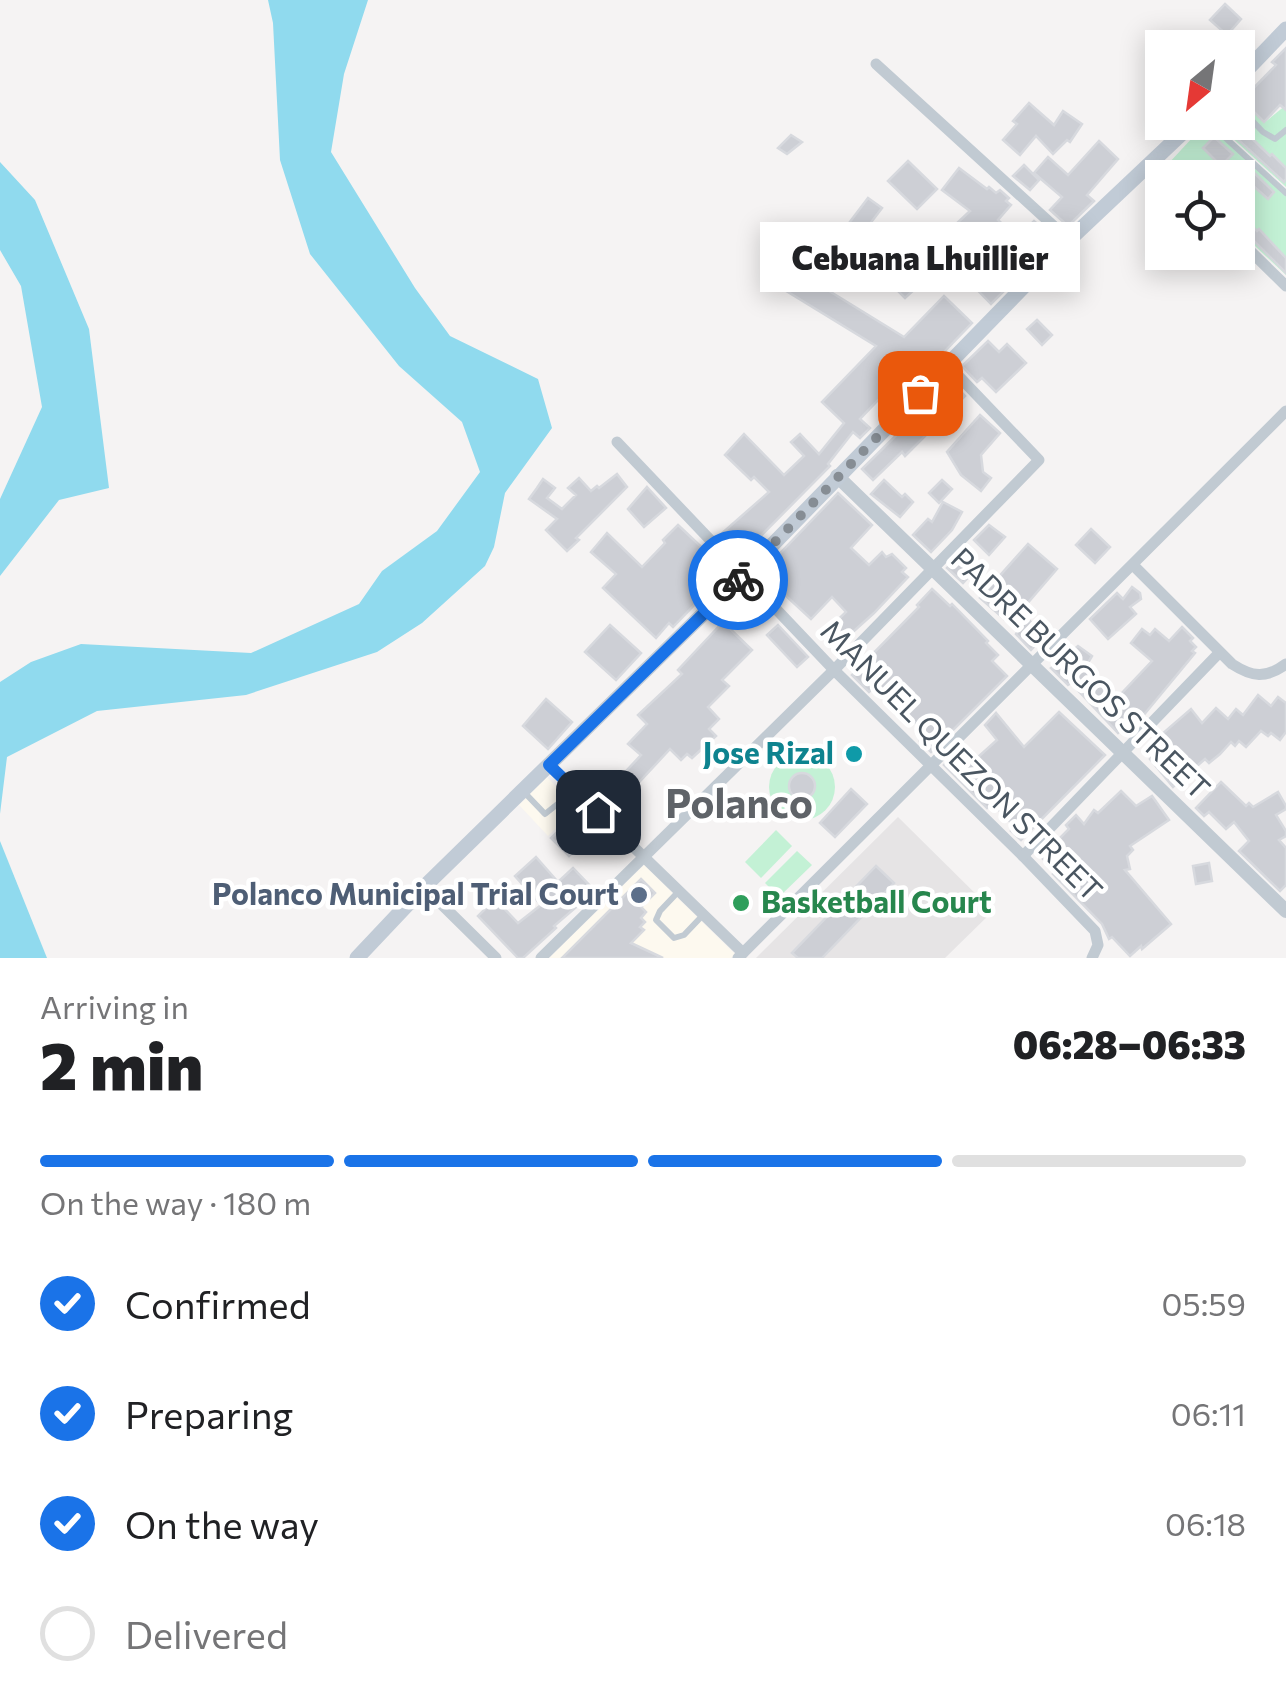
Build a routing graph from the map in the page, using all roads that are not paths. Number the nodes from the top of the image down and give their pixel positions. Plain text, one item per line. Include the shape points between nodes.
1 (1286, 30) edge
2 (1255, 61) edge
3 (876, 64) dead end
4 (1255, 122) edge
5 (1286, 130) edge
6 (1176, 140) edge
7 (1228, 140) edge
8 (1155, 160) edge
9 (1145, 169) edge
10 (1286, 193) edge
11 (1069, 240) junction
12 (1255, 256) edge
13 (1286, 286) edge
14 (948, 365) junction
15 (1286, 411) edge
16 (617, 442) dead end
17 (837, 476) junction
18 (1133, 565) junction
19 (932, 568) junction
20 (743, 575) junction
21 (1219, 653) junction
22 (1286, 664) edge
23 (1032, 666) junction
24 (834, 670) junction
25 (1122, 753) junction
26 (931, 764) junction
27 (549, 765) junction
28 (575, 790) junction
29 (523, 791) junction
30 (1023, 856) junction
31 (644, 857) junction
32 (424, 887) junction
33 (679, 891) junction
34 (1286, 910) edge
35 (703, 914) junction
36 (1096, 952) edge
37 (741, 956) edge
38 (357, 958) edge
39 (496, 958) edge
40 (541, 958) edge

1 - 2 main road
3 - 11 street
4 - 5 lane via 1275,139
6 - 8 main road
7 - 10 lane
9 - 11 main road
11 - 14 main road
12 - 13 street
14 - 17 main road
14 - 19 street via 1039,460
15 - 18 street
16 - 20 street, MANUEL QUEZON STREET
17 - 19 street, PADRE BURGOS STREET
17 - 20 main road
18 - 21 street
18 - 23 street
19 - 23 street, PADRE BURGOS STREET
19 - 24 street
20 - 24 street, MANUEL QUEZON STREET
20 - 27 main road
21 - 22 street via 1258,676
21 - 25 street
23 - 25 street, PADRE BURGOS STREET
23 - 26 street
24 - 26 street, MANUEL QUEZON STREET
24 - 31 street
25 - 30 street
25 - 34 street, PADRE BURGOS STREET
26 - 30 street, MANUEL QUEZON STREET
26 - 37 street
27 - 28 street
27 - 29 main road
28 - 29 lane via 546,814
28 - 31 street
29 - 32 main road
30 - 36 street, MANUEL QUEZON STREET via 1095,931
31 - 33 street
31 - 40 street
32 - 38 main road
32 - 39 street
33 - 35 street
33 - 35 lane via 656,920 674,938
35 - 37 street

